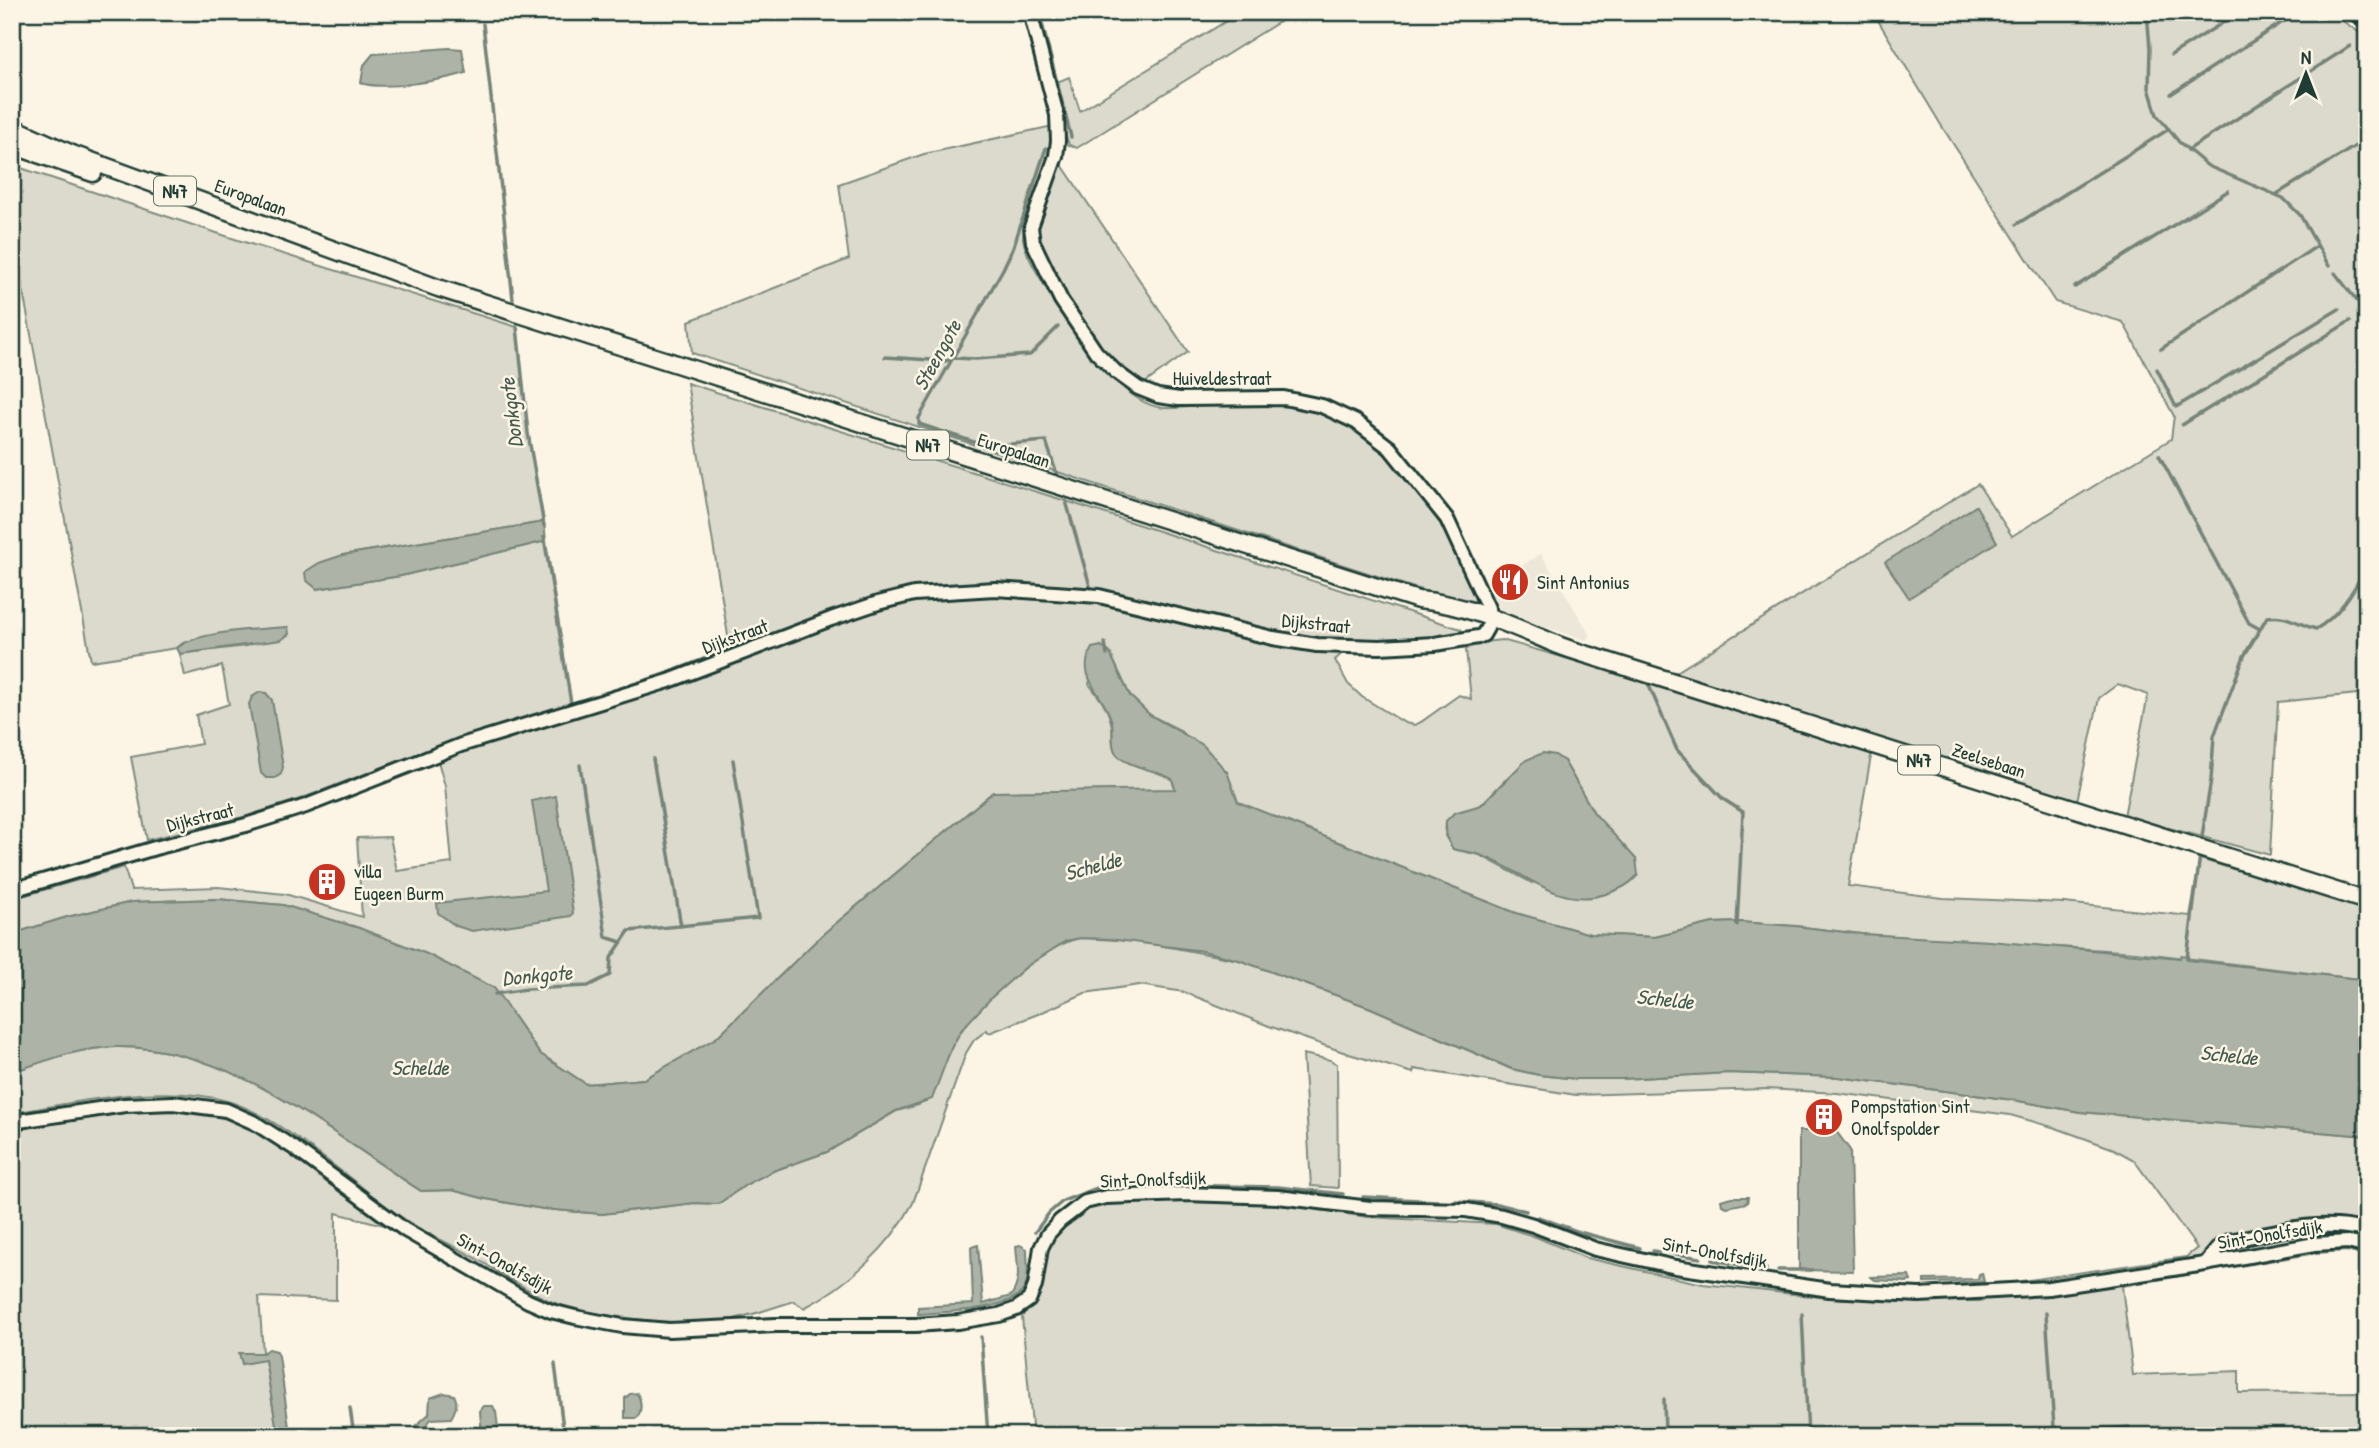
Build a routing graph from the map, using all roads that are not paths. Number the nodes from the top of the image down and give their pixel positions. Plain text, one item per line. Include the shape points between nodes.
1 (1030, 12) edge
2 (12, 127) edge
3 (12, 145) edge
4 (438, 288) junction
5 (1418, 600) joint
6 (1488, 623) junction
7 (12, 890) edge
8 (2367, 901) edge
9 (12, 1122) edge
10 (2367, 1231) edge
11 (2367, 1247) edge
12 (2205, 1264) junction

1 - 6 street, Huiveldestraat via 1052,89 1058,141 1031,227 1033,242 1061,300 1096,352 1138,388 1158,396 1284,398 1322,406 1356,422 1390,448 1447,519 1488,608
2 - 4 main road, Europalaan / N47 via 72,154
3 - 4 main road, Europalaan / N47 via 412,283
4 - 5 main road, Europalaan / N47
5 - 6 main road, Zeelsebaan / N47 via 1430,608
6 - 7 street, Dijkstraat via 1478,637 1435,644 1317,645 1098,596 995,589 914,594 843,615 668,681 461,745 306,806
6 - 8 main road, Zeelsebaan / N47 via 1523,640 1559,646
9 - 12 street, Sint-Onolfsdijk via 125,1105 173,1103 226,1110 293,1148 405,1230 528,1301 575,1317 669,1330 916,1325 999,1315 1029,1300 1041,1248 1060,1221 1085,1202 1121,1197 1278,1197 1370,1208 1466,1210 1533,1225 1595,1250 1676,1267 1864,1292 2049,1288
10 - 12 street via 2327,1226 2241,1238 2220,1246
11 - 12 street, Sint-Onolfsdijk via 2347,1242 2315,1244

